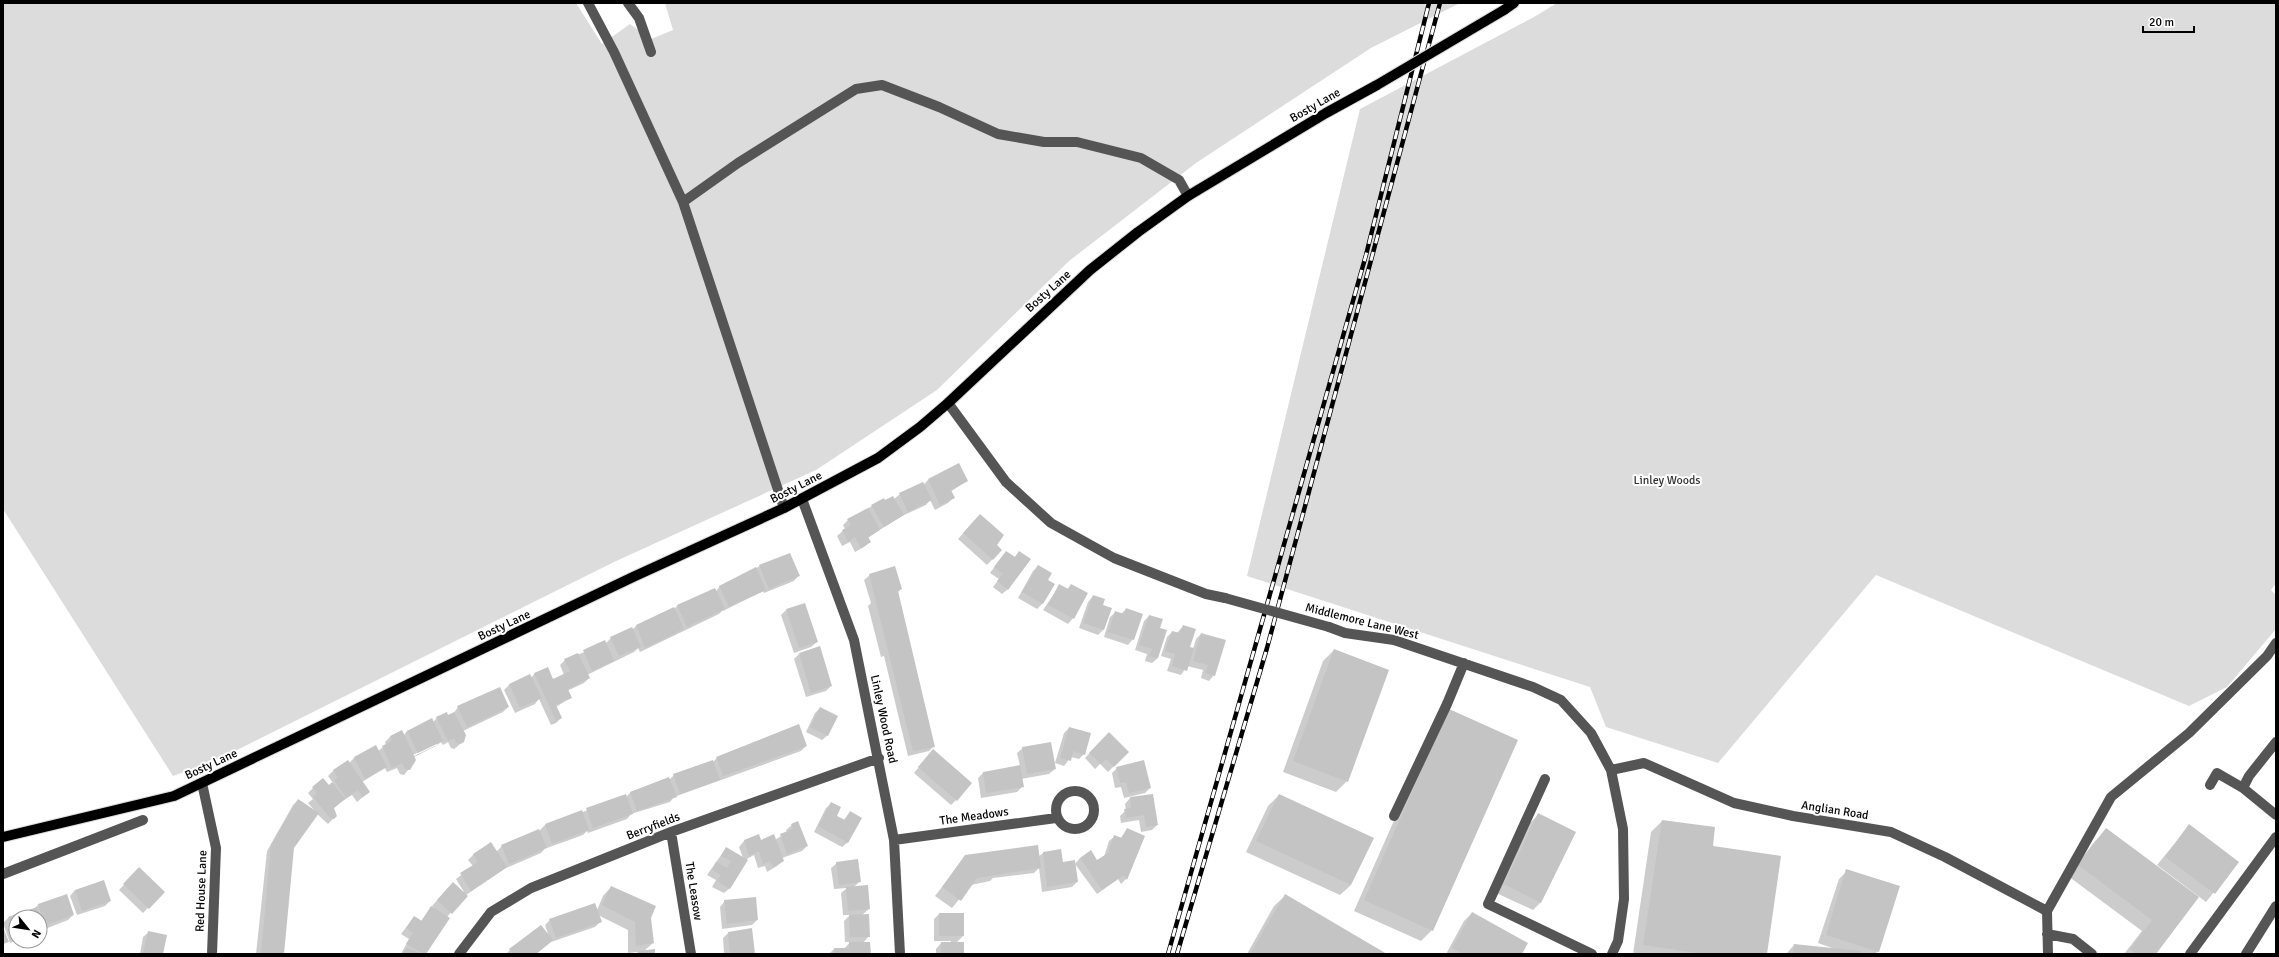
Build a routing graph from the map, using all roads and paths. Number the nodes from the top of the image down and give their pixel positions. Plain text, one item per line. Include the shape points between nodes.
1 (588, 3) edge
2 (628, 3) edge
3 (1514, 3) edge
4 (651, 52) dead end
5 (1188, 196) junction
6 (683, 202) junction
7 (948, 403) junction
8 (802, 499) junction
9 (784, 508) junction
10 (2276, 643) edge
11 (1464, 664) junction
12 (2276, 742) edge
13 (879, 758) junction
14 (1611, 770) junction
15 (1545, 779) dead end
16 (202, 783) junction
17 (2210, 785) dead end
18 (2243, 788) junction
19 (2276, 815) edge
20 (1394, 816) dead end
21 (1056, 818) dead end
22 (143, 820) dead end
23 (671, 832) junction
24 (2276, 836) edge
25 (3, 837) edge
26 (894, 840) junction
27 (3, 874) edge
28 (2276, 906) edge
29 (2047, 911) junction
30 (2272, 922) edge
31 (2047, 934) junction
32 (212, 954) edge
33 (459, 954) edge
34 (691, 954) edge
35 (900, 954) edge
36 (1592, 954) edge
37 (1612, 954) edge
38 (2048, 954) edge
39 (2092, 954) edge
40 (2190, 954) edge
41 (2246, 954) edge

1 - 6 street via 614,52
2 - 4 street via 639,18
3 - 5 main road, Bosty Lane, bridge
5 - 6 street via 1179,180 1142,158 1077,142 1044,142 998,134 882,85 856,89 738,163
5 - 7 main road, Bosty Lane via 1090,270
6 - 9 street
7 - 8 main road, Bosty Lane via 878,458
7 - 11 street, Middlemore Lane West, bridge via 1006,482 1051,523 1114,558 1206,594 1346,633 1394,640
8 - 9 main road, Bosty Lane
8 - 13 street, Linley Wood Road via 854,640
9 - 16 main road, Bosty Lane
10 - 29 street via 2267,656 2189,733 2112,797
11 - 14 street, Middlemore Lane West via 1533,687 1561,700 1590,733
11 - 20 street
12 - 18 street via 2249,776
13 - 23 street, Berryfields
13 - 26 street, Linley Wood Road
14 - 29 street, Anglian Road via 1644,763 1734,803 1793,816 1891,832 1945,857
14 - 37 street, Middlemore Lane West via 1623,829 1624,891 1618,941
15 - 36 street via 1488,904
16 - 25 main road, Bosty Lane via 174,796
16 - 32 street, Red House Lane via 216,848
17 - 18 street via 2217,773
18 - 19 street
21 - 26 street, The Meadows
22 - 27 street
23 - 33 street, Berryfields via 531,888 491,912
23 - 34 street, The Leasow
24 - 40 street
26 - 35 street, Linley Wood Road
28 - 30 street
29 - 31 street
30 - 41 street
31 - 38 street
31 - 39 street via 2073,939

